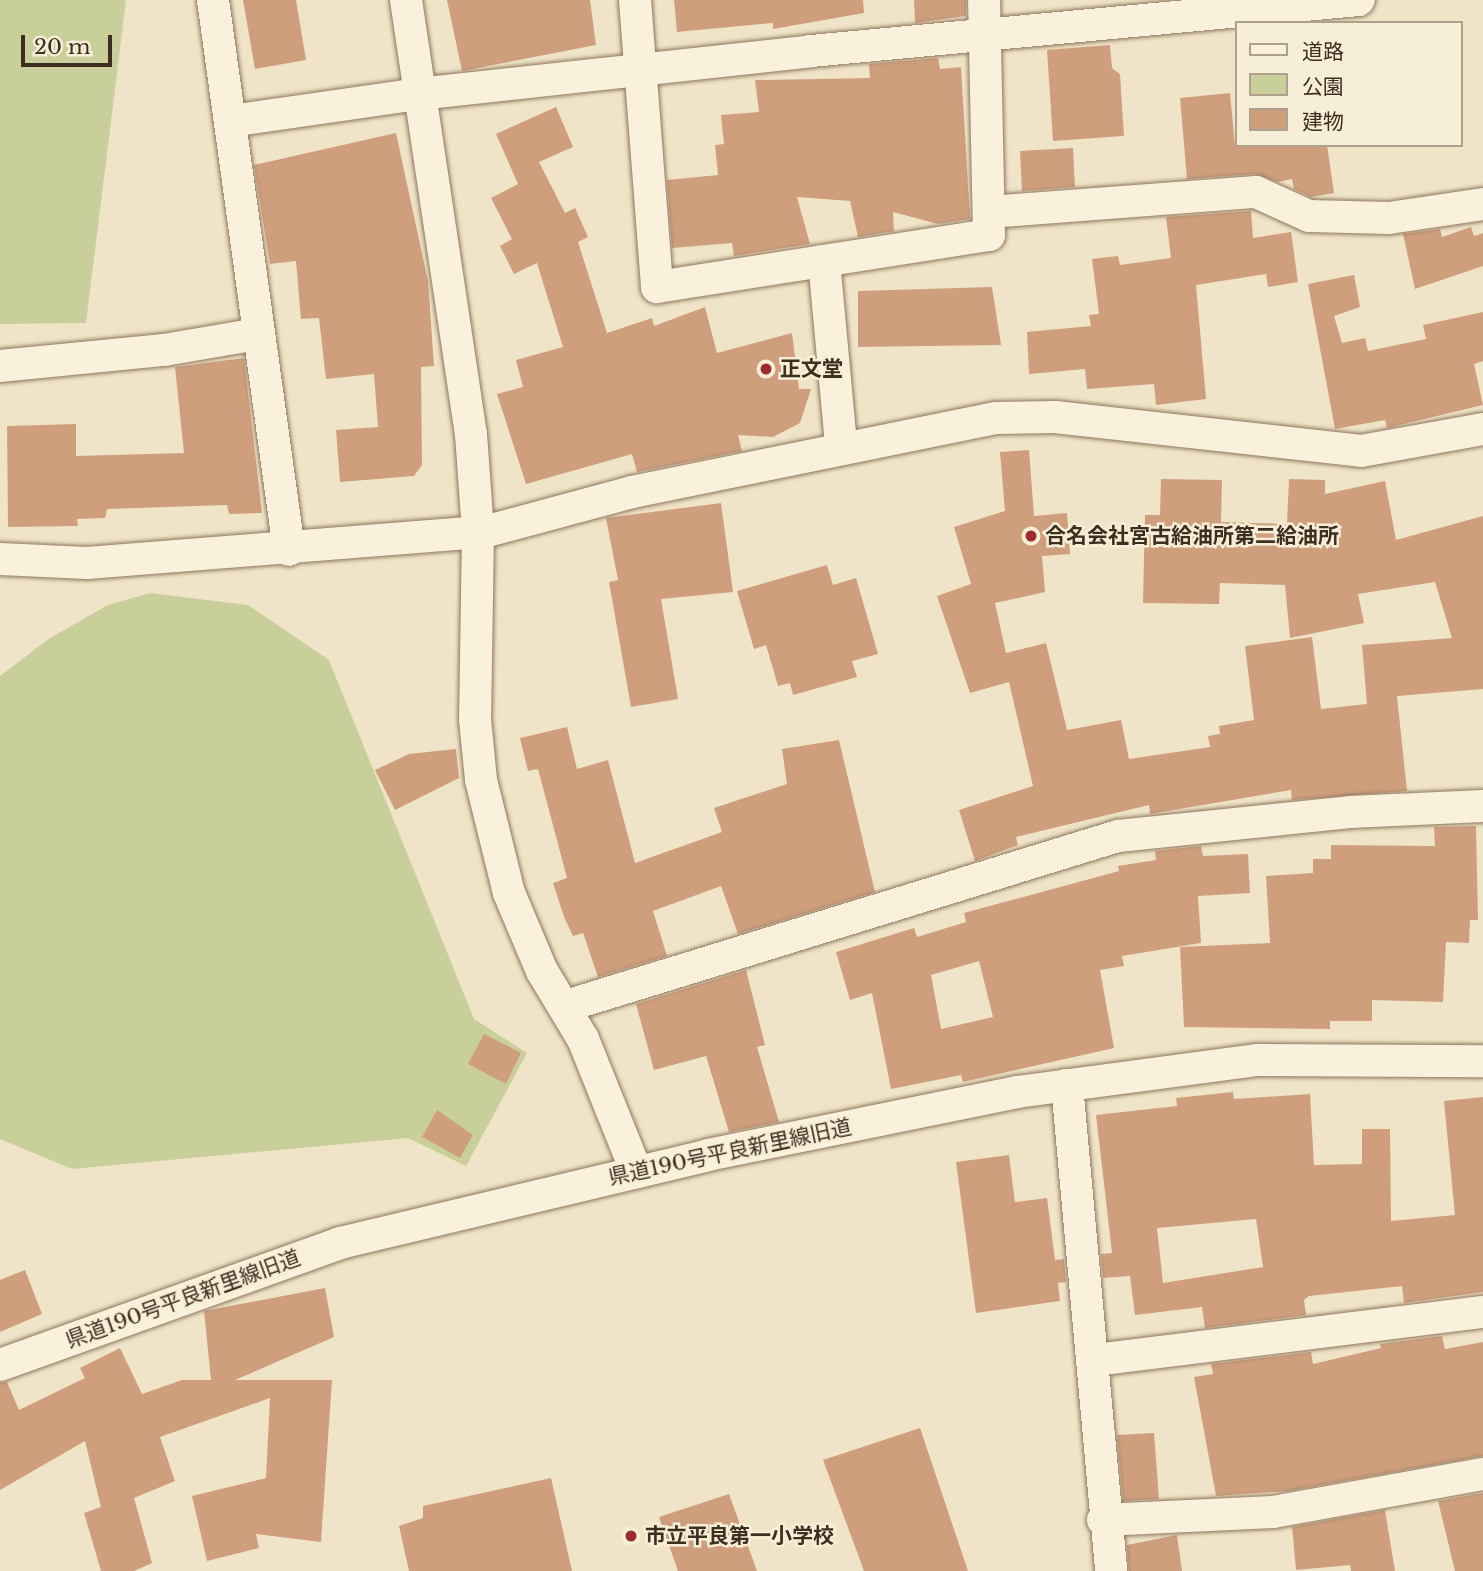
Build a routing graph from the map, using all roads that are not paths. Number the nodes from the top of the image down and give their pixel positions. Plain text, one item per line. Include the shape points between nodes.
1 (214, 0) edge
2 (406, 0) edge
3 (635, 0) edge
4 (984, 0) edge
5 (1359, 0) edge
6 (988, 36) junction
7 (641, 70) junction
8 (418, 94) junction
9 (231, 121) junction
10 (1483, 204) edge
11 (989, 212) junction
12 (824, 261) junction
13 (258, 334) junction
14 (0, 366) edge
15 (1483, 429) edge
16 (841, 446) junction
17 (478, 532) junction
18 (289, 550) junction
19 (0, 559) edge
20 (1483, 806) edge
21 (566, 1006) junction
22 (1483, 1061) edge
23 (1068, 1085) junction
24 (636, 1171) junction
25 (1483, 1312) edge
26 (1096, 1360) junction
27 (0, 1365) edge
28 (1483, 1474) edge
29 (1103, 1520) junction
30 (1111, 1571) edge

1 - 9 street
2 - 8 street
3 - 7 street
4 - 6 street
5 - 6 street
6 - 7 street
6 - 11 street
7 - 8 street
7 - 12 street via 657,287
8 - 9 street
8 - 17 street via 471,434
9 - 13 street
10 - 11 street via 1389,218 1310,216 1256,192
11 - 12 street via 989,235
12 - 16 street
13 - 14 street via 164,350
13 - 18 street
15 - 16 street via 1361,451 1055,417 996,418
16 - 17 street
17 - 18 street
17 - 21 street via 475,719 481,780 509,893 542,971
18 - 19 street via 86,564
20 - 21 street via 1350,812 1118,836
21 - 24 street
22 - 23 street, 県道190号平良新里線旧道 via 1258,1060
23 - 24 street, 県道190号平良新里線旧道
23 - 26 street
24 - 27 street, 県道190号平良新里線旧道 via 340,1243
25 - 26 street
26 - 29 street
28 - 29 street via 1273,1512
29 - 30 street

